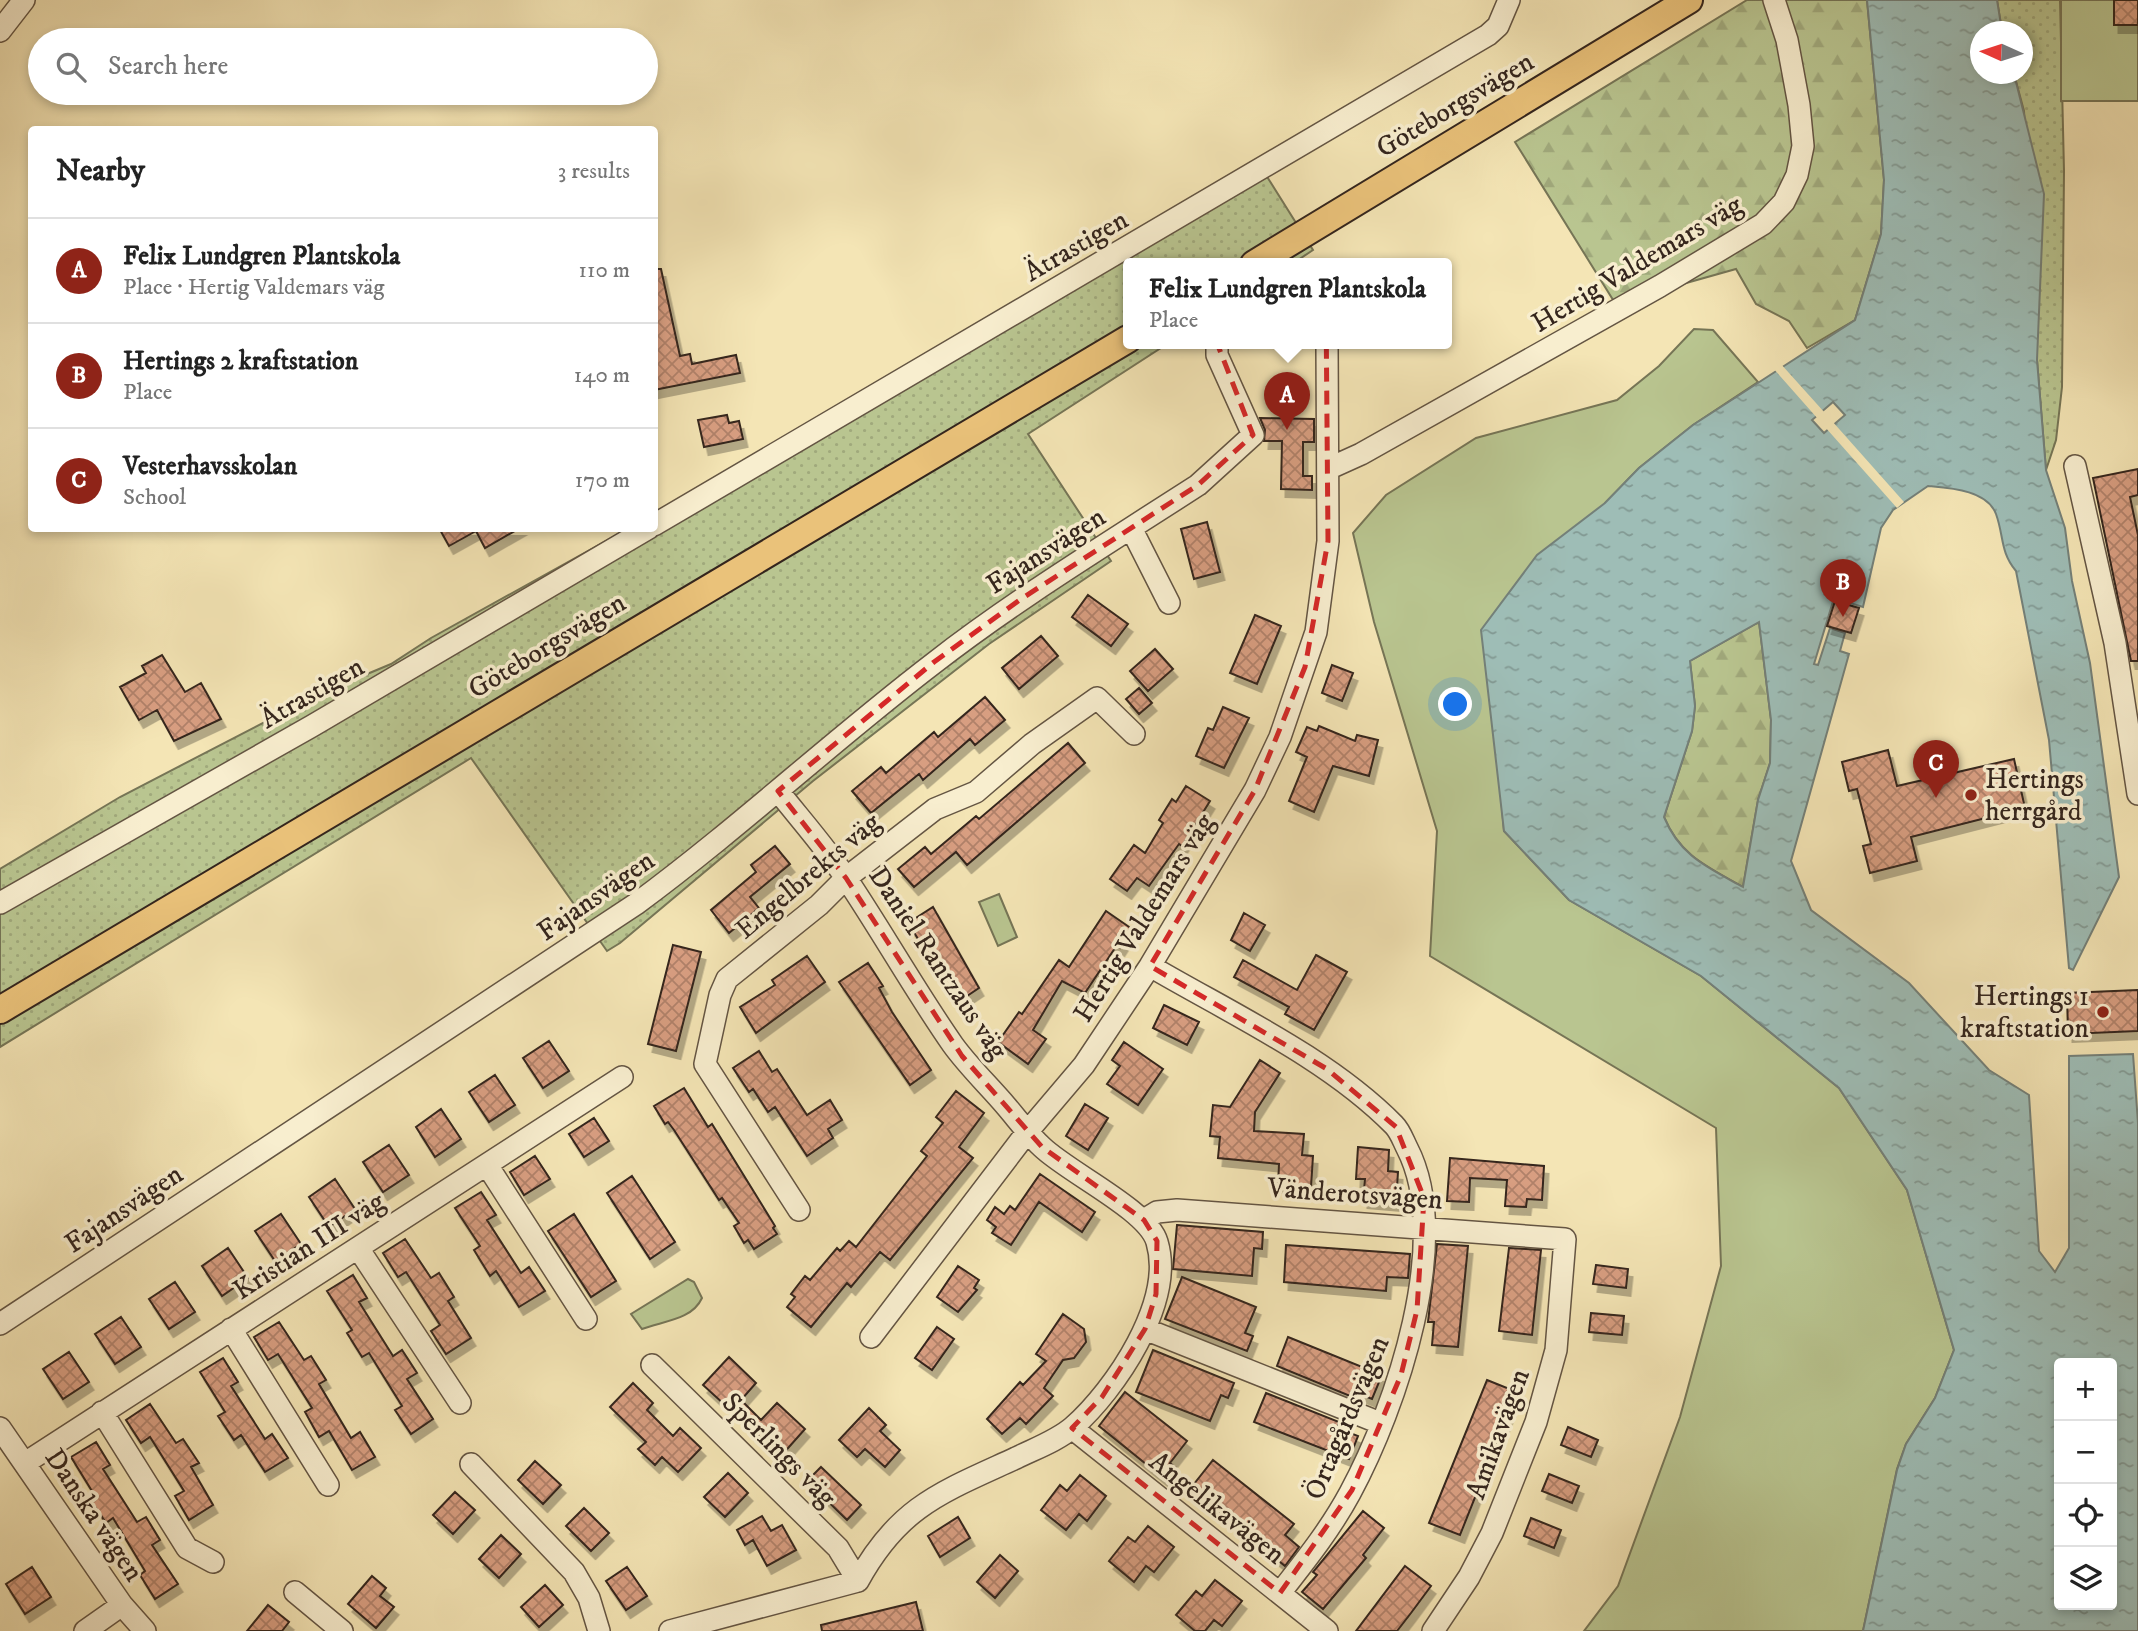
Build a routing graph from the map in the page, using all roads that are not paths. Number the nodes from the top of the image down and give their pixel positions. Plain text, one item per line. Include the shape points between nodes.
1 (24, 0) edge
2 (1509, 0) edge
3 (1689, 0) edge
4 (1774, 0) edge
5 (0, 31) edge
6 (1264, 258) edge
7 (1123, 342) edge
8 (1217, 349) edge
9 (1327, 349) edge
10 (2075, 466) dead end
11 (1330, 468) junction
12 (658, 523) edge
13 (1131, 528) junction
14 (642, 532) edge
15 (1169, 603) dead end
16 (1134, 734) dead end
17 (778, 791) junction
18 (2138, 794) edge
19 (846, 878) junction
20 (0, 903) edge
21 (1150, 966) junction
22 (0, 1010) edge
23 (622, 1077) dead end
24 (1028, 1131) junction
25 (487, 1165) junction
26 (799, 1210) dead end
27 (1144, 1220) junction
28 (1424, 1227) junction
29 (1565, 1238) joint
30 (358, 1248) junction
31 (586, 1319) dead end
32 (0, 1324) edge
33 (231, 1329) junction
34 (1145, 1329) junction
35 (871, 1337) dead end
36 (652, 1365) dead end
37 (460, 1403) dead end
38 (102, 1412) junction
39 (1380, 1423) junction
40 (0, 1428) edge
41 (1072, 1428) junction
42 (26, 1463) junction
43 (471, 1465) dead end
44 (328, 1485) dead end
45 (213, 1562) dead end
46 (858, 1581) junction
47 (295, 1592) dead end
48 (1280, 1594) junction
49 (122, 1605) junction
50 (701, 1628) edge
51 (85, 1631) edge
52 (145, 1631) edge
53 (342, 1631) edge
54 (599, 1631) edge
55 (670, 1631) edge
56 (1327, 1631) edge
57 (1433, 1631) edge

1 - 5 street
2 - 12 street, Ätrastigen via 1498,26 1488,35
3 - 6 main road, Göteborgsvägen
4 - 11 street, Hertig Valdemars väg via 1787,40 1803,146 1797,175 1784,202 1763,224 1660,286
7 - 22 main road, Göteborgsvägen
8 - 13 street via 1253,435 1198,485
9 - 11 street, Hertig Valdemars väg
10 - 18 street via 2115,643
11 - 21 street, Hertig Valdemars väg via 1328,541 1316,632 1280,737 1255,790
13 - 15 street, Fajansvägen
13 - 17 street, Fajansvägen via 1021,599 934,663
14 - 20 street, Ätrastigen
16 - 19 street, Engelbrekts väg via 1097,698 1032,744 976,792 935,808
17 - 19 street, Daniel Rantzaus väg
17 - 32 street, Fajansvägen via 698,858 562,955
19 - 24 street, Daniel Rantzaus väg via 954,1045
19 - 26 street, Engelbrekts väg via 727,979 705,1064
21 - 24 street, Hertig Valdemars väg via 1084,1065
21 - 28 street, Örtagårdsvägen via 1327,1069 1396,1126 1415,1164 1424,1198
23 - 25 street, Kristian III väg
24 - 27 street, Daniel Rantzaus väg via 1042,1147
24 - 35 street, Hertig Valdemars väg
25 - 30 street, Kristian III väg
25 - 31 street
27 - 28 street, Vänderotsvägen via 1157,1212 1177,1210
27 - 34 street via 1157,1241 1160,1262
28 - 29 street, Vänderotsvägen
28 - 39 street, Örtagårdsvägen via 1410,1344
29 - 57 street, Amikavägen via 1556,1350 1536,1422 1492,1533
30 - 33 street, Kristian III väg
30 - 37 street
33 - 38 street, Kristian III väg
33 - 44 street
34 - 39 street
34 - 41 street via 1109,1388
36 - 46 street, Sperlings väg via 838,1548
38 - 42 street, Kristian III väg
38 - 45 street via 187,1548
39 - 48 street, Örtagårdsvägen via 1331,1527
40 - 42 street, Danska vägen
41 - 46 street via 945,1489 918,1507 895,1527
41 - 48 street, Angelikavägen
42 - 49 street, Danska vägen
43 - 54 street via 573,1572 589,1598
46 - 50 street
47 - 53 street
48 - 56 street, Angelikavägen
49 - 51 street
49 - 52 street, Danska vägen
50 - 55 street

